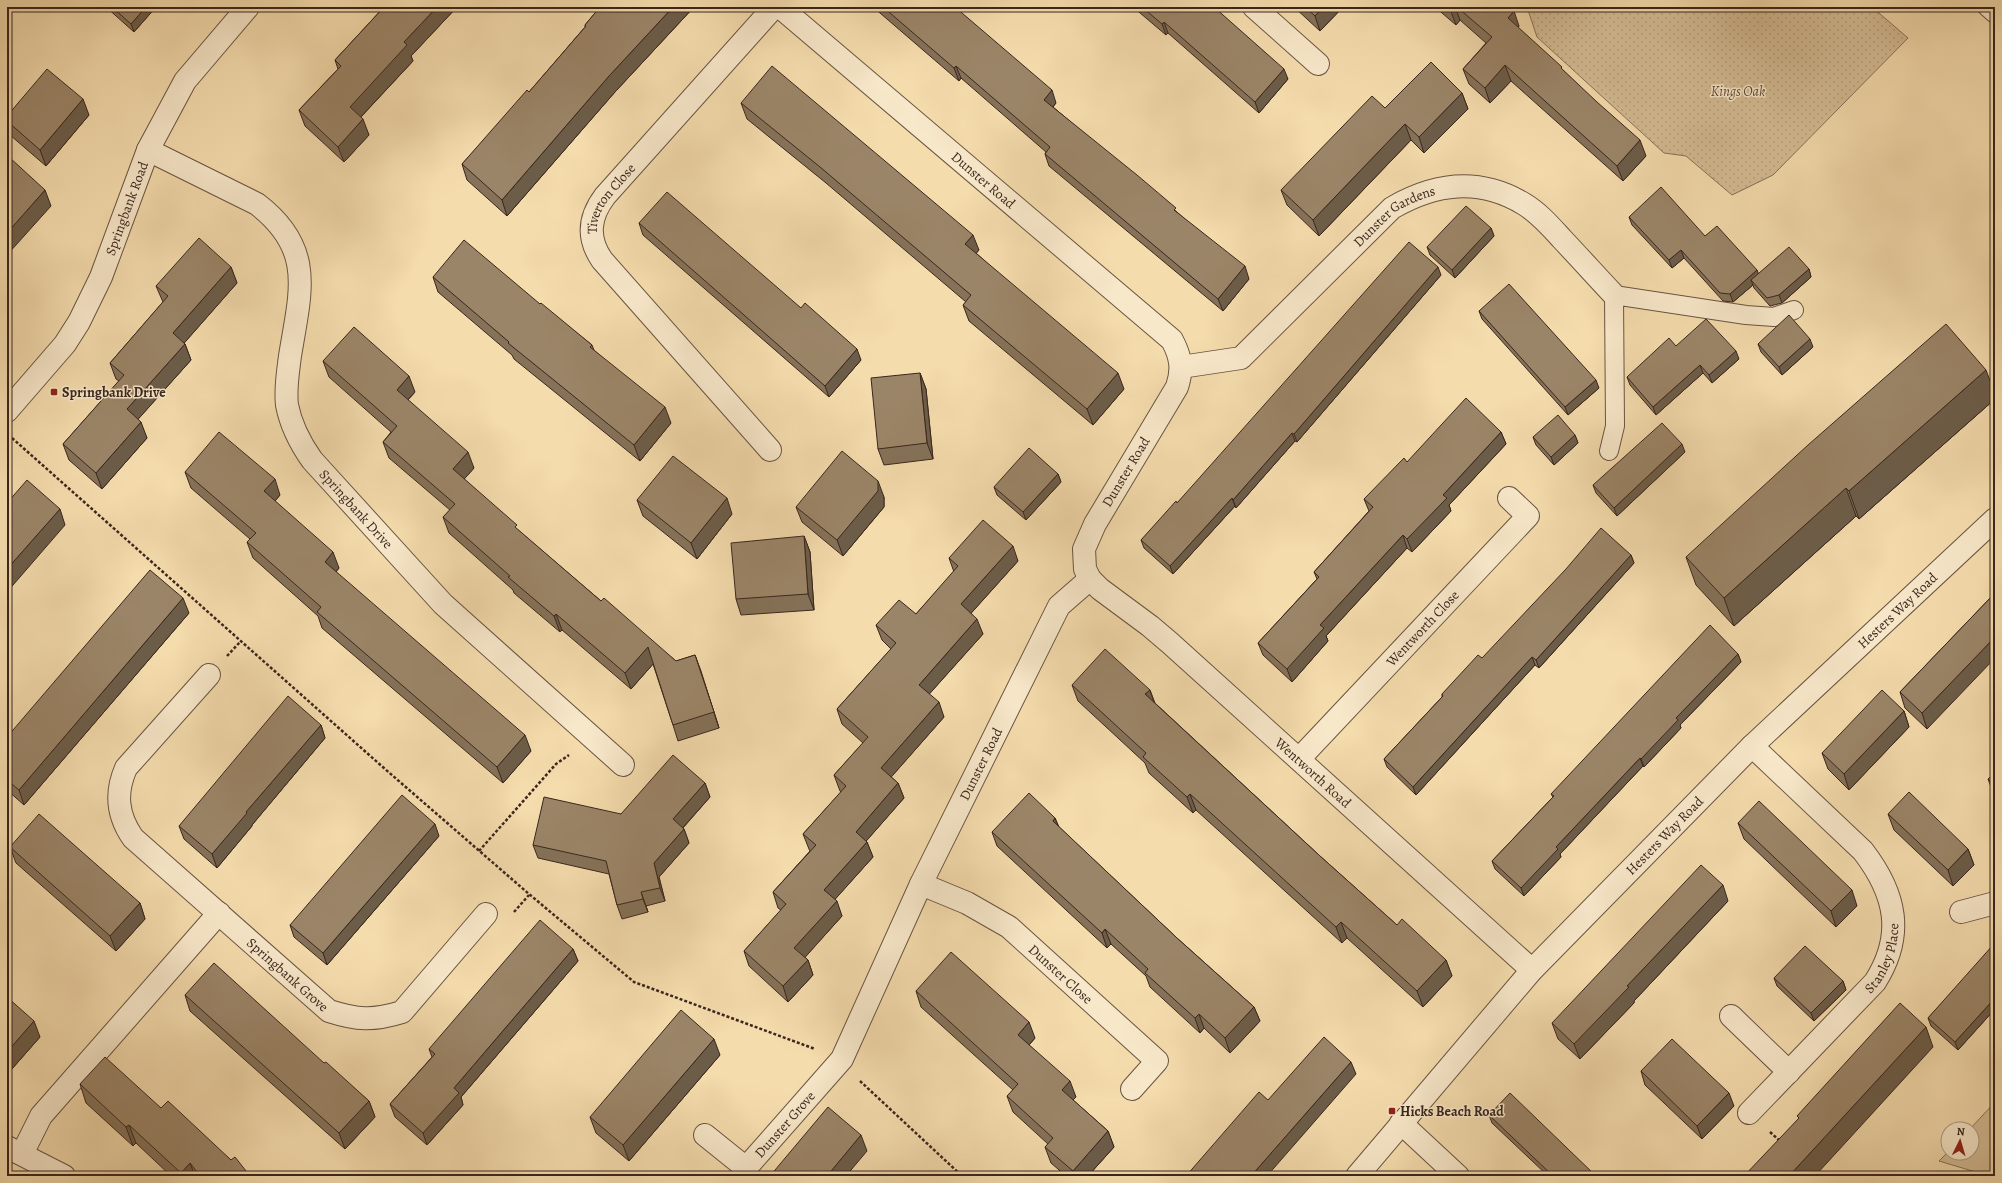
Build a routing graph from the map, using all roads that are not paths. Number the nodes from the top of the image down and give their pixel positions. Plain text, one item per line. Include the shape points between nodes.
1 (248, 7) edge
2 (774, 7) edge
3 (780, 7) edge
4 (1254, 7) edge
5 (1987, 7) edge
6 (1995, 14) edge
7 (1318, 64) dead end
8 (148, 150) junction
9 (1614, 295) junction
10 (1794, 310) dead end
11 (1181, 367) junction
12 (7, 411) edge
13 (770, 450) dead end
14 (1609, 451) dead end
15 (1509, 498) dead end
16 (1995, 519) edge
17 (1090, 578) junction
18 (209, 675) dead end
19 (1752, 746) junction
20 (1299, 759) junction
21 (623, 765) dead end
22 (922, 884) junction
23 (1995, 903) edge
24 (1961, 912) dead end
25 (219, 913) junction
26 (486, 914) dead end
27 (1532, 970) junction
28 (1731, 1016) dead end
29 (840, 1060) joint
30 (1789, 1072) junction
31 (1132, 1089) dead end
32 (1750, 1113) road end
33 (1401, 1123) junction
34 (705, 1134) dead end
35 (15, 1150) edge
36 (64, 1176) edge
37 (1357, 1176) edge
38 (1458, 1176) edge

1 - 8 street, Springbank Road via 185,81
2 - 13 street, Tiverton Close via 605,196 593,217 591,229 596,250 602,260
3 - 11 street, Dunster Road via 1162,331 1172,340 1179,353
4 - 7 street
5 - 6 lane
8 - 12 street, Springbank Road via 101,277 79,322 65,344
8 - 21 street, Springbank Drive via 257,204 271,214 291,241 301,277 286,385 289,411 300,443 312,460 443,604
9 - 10 lane via 1774,317
9 - 11 street, Dunster Gardens via 1544,220 1525,205 1504,194 1482,188 1435,188 1412,196 1392,208 1241,358
9 - 14 lane via 1615,426
11 - 17 street, Dunster Road via 1177,387 1086,541 1083,558
15 - 20 street, Wentworth Close via 1528,516
16 - 19 street, Hesters Way Road
17 - 20 street, Wentworth Road via 1100,589 1150,626
17 - 22 street, Dunster Road via 1059,606
18 - 25 street, Springbank Grove via 126,768 118,800 122,818 133,838
19 - 27 street, Hesters Way Road
19 - 30 street, Stanley Place via 1863,851 1883,884 1894,919 1890,952 1885,968 1875,982
20 - 27 street, Wentworth Road
22 - 29 street, Dunster Road
22 - 31 street, Dunster Close via 967,903 1009,927 1157,1061
23 - 24 street
25 - 26 street, Springbank Grove via 329,1011 368,1020 402,1012
25 - 35 street
27 - 33 street, Hesters Way Road
28 - 30 street
29 - 34 street, Dunster Grove via 746,1168
30 - 32 street, Stanley Place
33 - 37 street, Hesters Way Road
33 - 38 street
35 - 36 street

